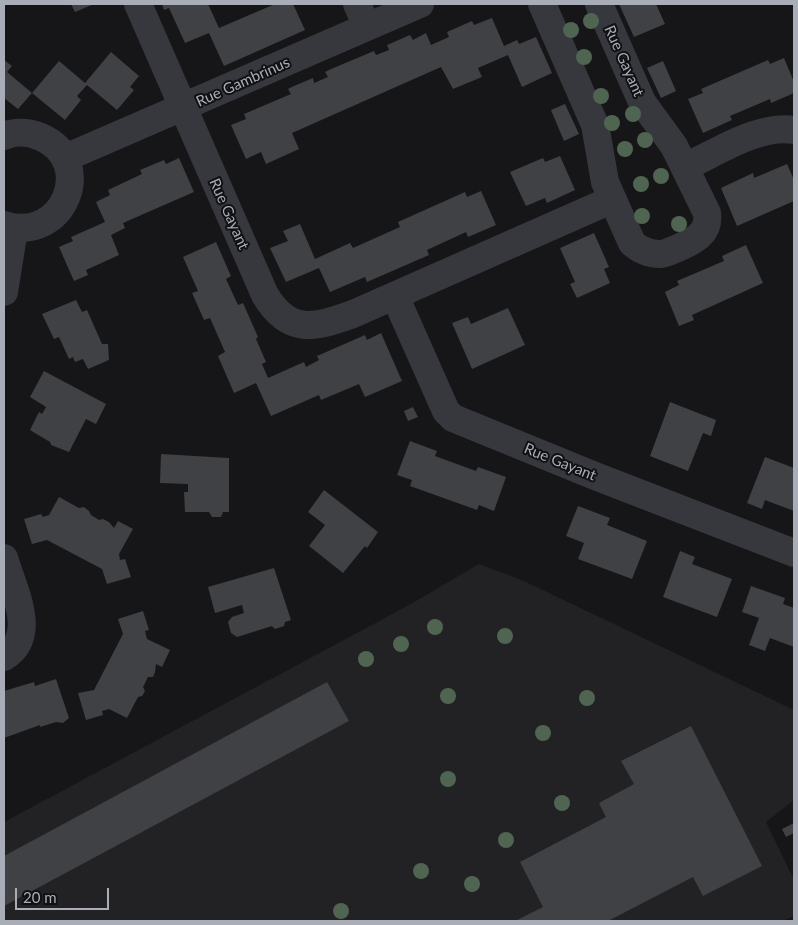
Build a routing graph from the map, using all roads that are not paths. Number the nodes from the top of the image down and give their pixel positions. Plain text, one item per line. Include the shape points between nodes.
1 (138, 4) edge
2 (420, 4) edge
3 (542, 4) edge
4 (598, 4) edge
5 (362, 15) edge
6 (183, 108) junction
7 (794, 130) edge
8 (4, 136) edge
9 (65, 158) junction
10 (685, 167) junction
11 (611, 200) junction
12 (9, 227) edge
13 (4, 292) edge
14 (394, 296) junction
15 (794, 553) edge
16 (4, 558) edge
17 (4, 657) edge

1 - 6 street, Rue Gayant
2 - 5 street, Rue Gambrinus
3 - 11 street, Rue Gayant via 595,125
4 - 10 street, Rue Gayant via 642,102 670,139
5 - 6 street, Rue Gambrinus
6 - 9 street, Rue Gambrinus
6 - 14 street, Rue Gayant via 275,312 291,322 307,326 330,322
7 - 10 street via 772,130 755,135
8 - 9 street via 22,132 35,134 47,139
9 - 12 street via 70,184 61,209 40,225
10 - 11 street, Rue Gayant via 708,221 694,241 662,254 638,249
11 - 14 street, Rue Gayant
12 - 13 street
14 - 15 street, Rue Gayant via 446,411 453,418
16 - 17 street via 23,629 20,640

